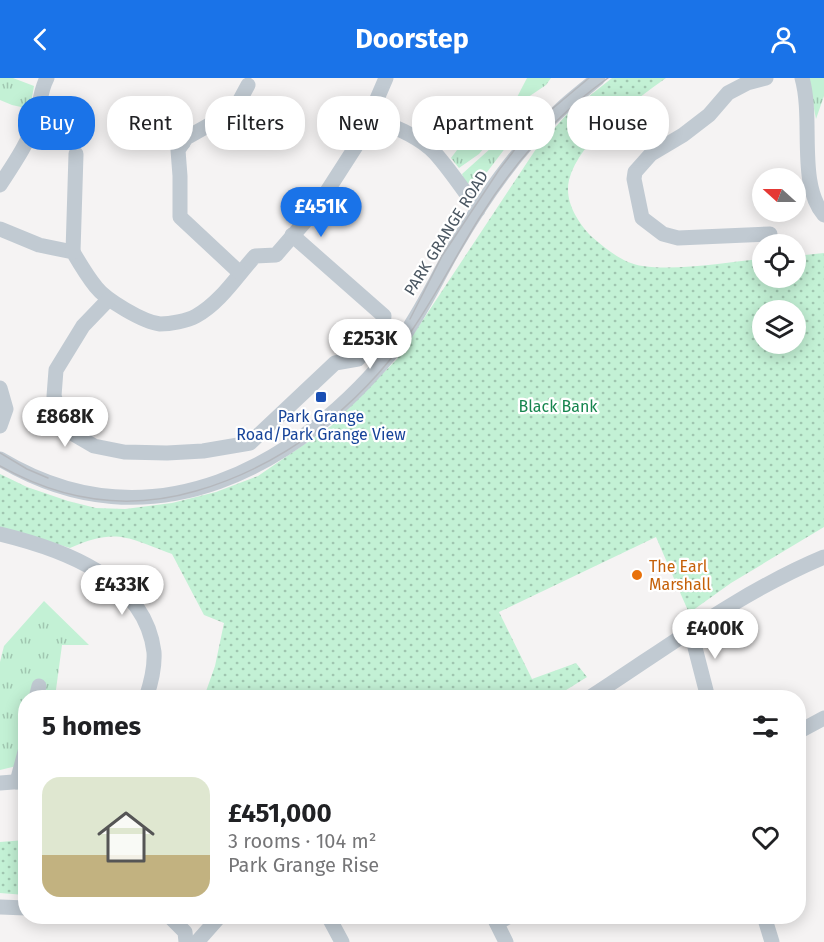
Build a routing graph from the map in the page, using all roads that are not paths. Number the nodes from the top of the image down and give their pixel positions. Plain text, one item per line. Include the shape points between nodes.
1 (386, 78) edge
2 (598, 78) edge
3 (766, 78) edge
4 (802, 78) edge
5 (42, 79) edge
6 (248, 86) dead end
7 (378, 96) edge
8 (400, 130) edge
9 (193, 134) edge
10 (178, 150) edge
11 (354, 150) edge
12 (76, 154) dead end
13 (816, 165) edge
14 (0, 185) edge
15 (478, 210) junction
16 (824, 215) edge
17 (0, 229) edge
18 (292, 235) junction
19 (752, 235) edge
20 (73, 252) junction
21 (240, 273) junction
22 (108, 300) junction
23 (0, 388) edge
24 (0, 426) edge
25 (0, 459) edge
26 (0, 534) edge
27 (824, 557) edge
28 (691, 632) junction
29 (148, 690) edge
30 (601, 690) edge
31 (706, 690) edge
32 (824, 718) edge
33 (806, 728) edge
34 (18, 782) edge
35 (0, 783) edge
36 (0, 907) edge
37 (18, 908) edge
38 (176, 924) edge
39 (213, 924) edge
40 (332, 924) edge
41 (501, 924) edge
42 (767, 924) edge
43 (186, 942) edge
44 (197, 942) edge
45 (342, 942) edge
46 (506, 942) edge
47 (772, 942) edge

1 - 7 street
2 - 15 street, PARK GRANGE ROAD via 522,149
3 - 19 street via 728,93 709,115 643,161 634,178 642,218 663,234 678,238
4 - 13 street
5 - 14 street via 36,120
6 - 9 street via 234,111
8 - 15 street via 434,152
10 - 21 street via 180,217
11 - 18 street via 315,210
12 - 20 street
13 - 16 street via 812,194
15 - 25 street, PARK GRANGE ROAD via 400,341 373,374 304,436 254,466 199,488 167,496 134,498 92,496 58,486
17 - 20 street via 39,245
18 - 21 street via 276,255 255,256
18 - 22 street via 384,316 383,326 358,359 335,363 250,443 203,452 124,452 94,446 70,432 54,396 56,370 83,326
20 - 22 street
21 - 22 street via 216,300 196,316 181,321 159,324
23 - 24 street via 6,409
26 - 29 street via 82,561 122,591 138,610 151,638 154,654
27 - 28 street via 774,581
28 - 30 street
28 - 31 street
32 - 33 street
34 - 35 street
36 - 37 street
38 - 43 street
39 - 44 street
40 - 45 street
41 - 46 street
42 - 47 street

